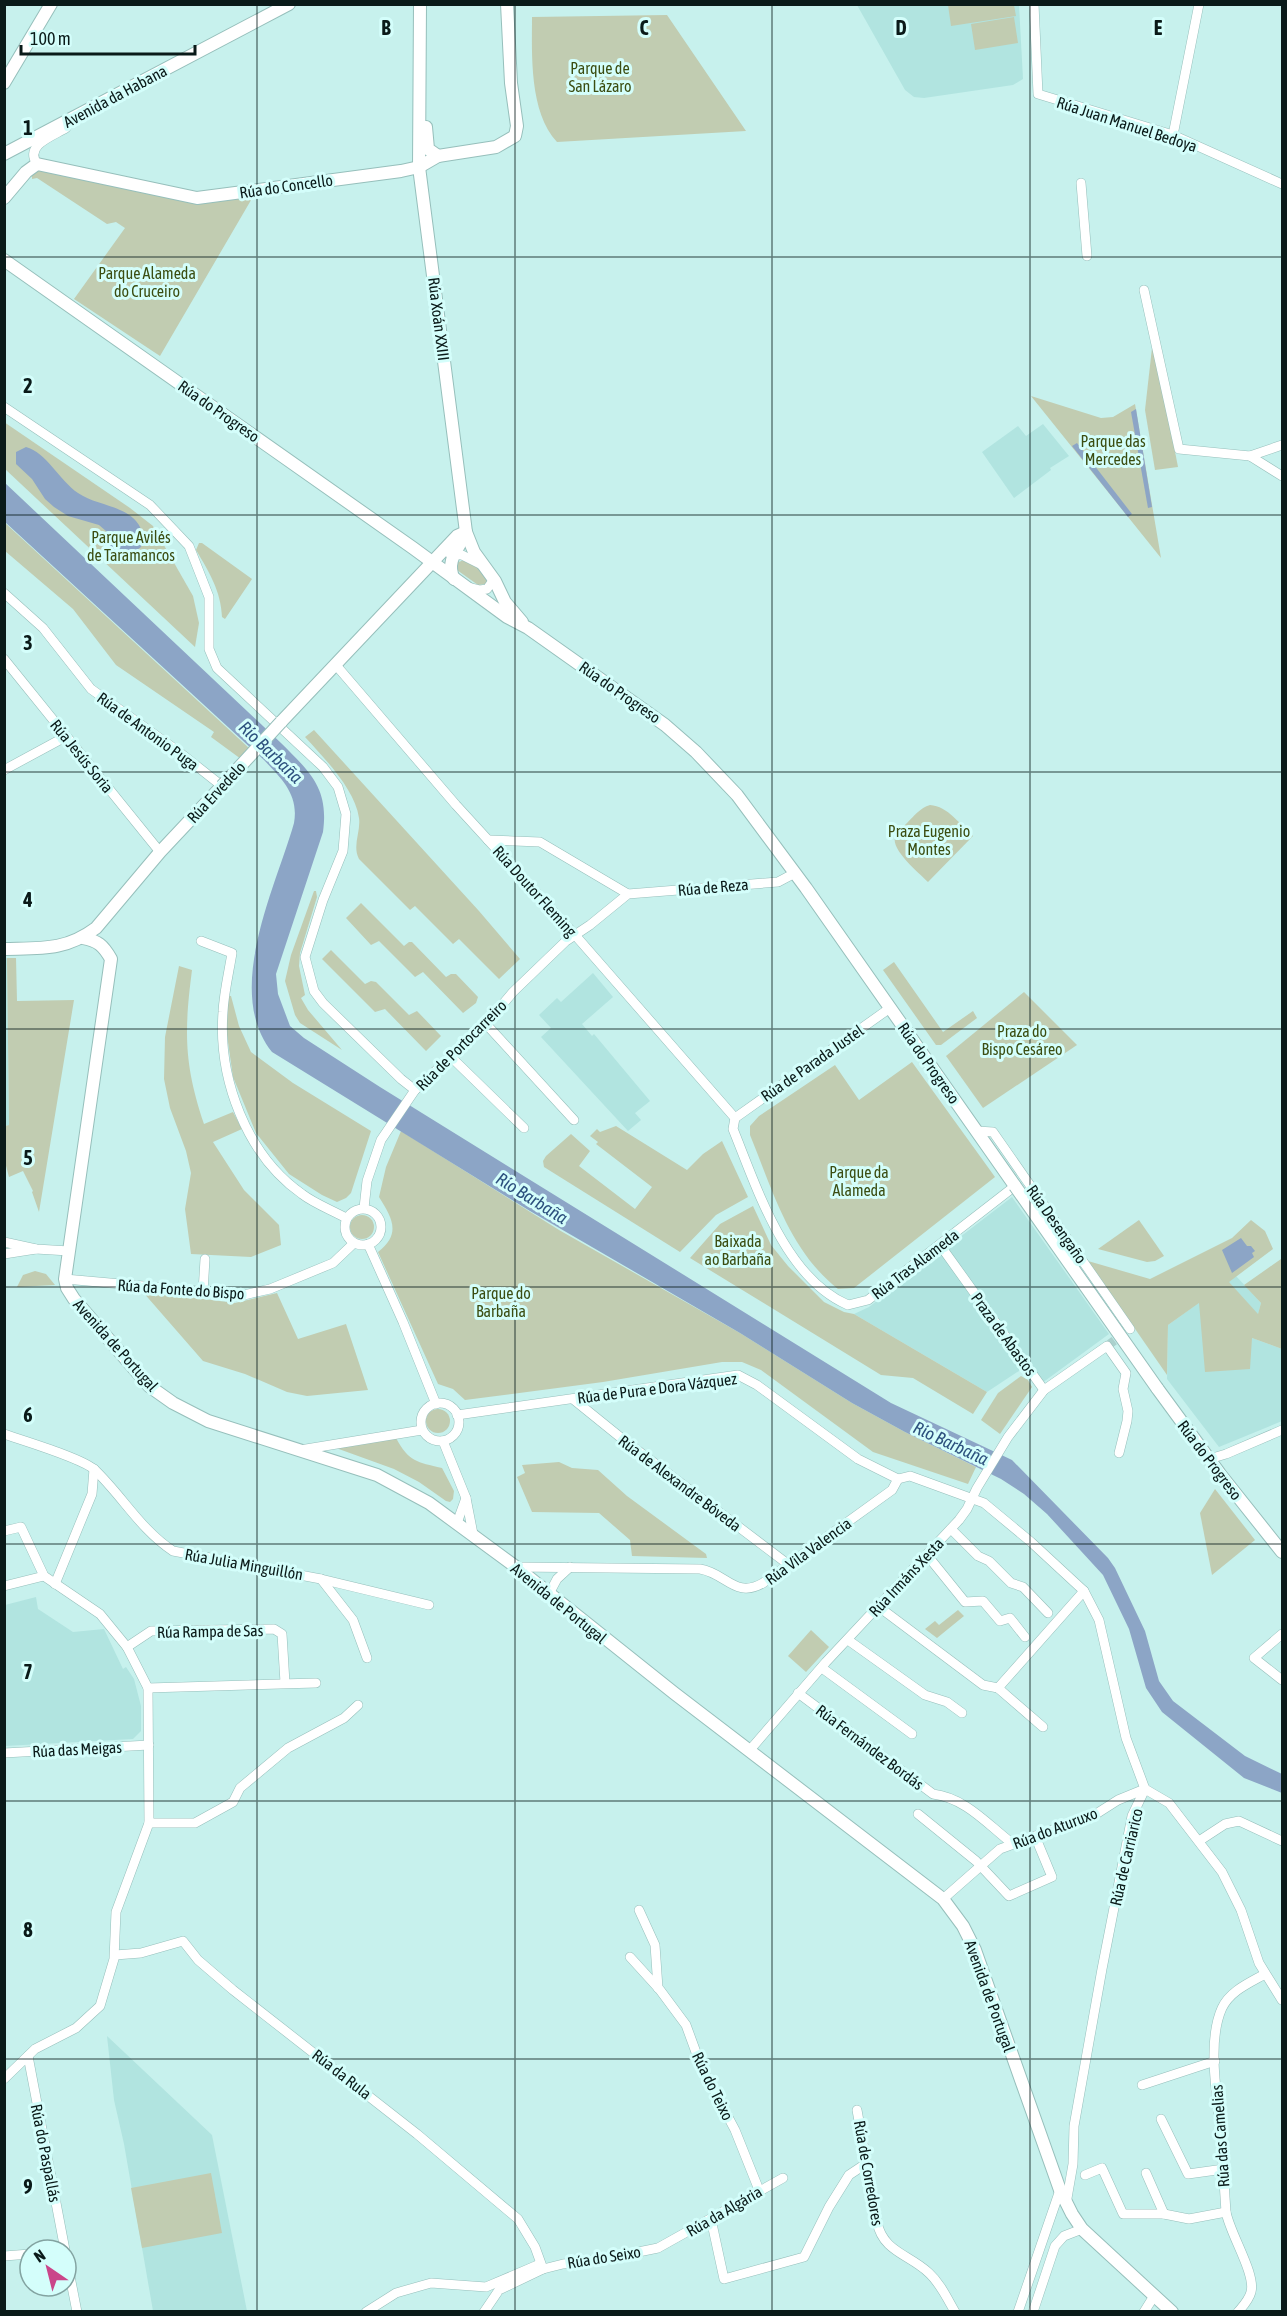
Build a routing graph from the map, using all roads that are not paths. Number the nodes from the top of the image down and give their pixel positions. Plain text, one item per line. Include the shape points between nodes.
1 (51, 4) edge
2 (289, 4) edge
3 (420, 4) edge
4 (1034, 4) edge
5 (1199, 4) edge
6 (507, 8) edge
7 (4, 83) edge
8 (419, 105) junction
9 (86, 111) junction
10 (1173, 135) junction
11 (4, 154) edge
12 (438, 156) junction
13 (37, 164) junction
14 (419, 167) junction
15 (1081, 183) dead end
16 (1282, 184) edge
17 (4, 198) edge
18 (1087, 256) dead end
19 (4, 260) edge
20 (1144, 290) dead end
21 (4, 407) edge
22 (1282, 445) edge
23 (1250, 456) junction
24 (1282, 476) edge
25 (466, 532) junction
26 (455, 554) junction
27 (435, 561) junction
28 (488, 571) junction
29 (457, 581) junction
30 (4, 593) edge
31 (524, 625) junction
32 (4, 659) edge
33 (335, 664) junction
34 (275, 720) junction
35 (65, 737) junction
36 (4, 770) edge
37 (222, 786) junction
38 (488, 840) junction
39 (160, 852) junction
40 (795, 873) junction
41 (628, 894) junction
42 (575, 935) junction
43 (83, 938) junction
44 (201, 941) dead end
45 (4, 949) edge
46 (890, 1008) junction
47 (486, 1024) junction
48 (451, 1058) junction
49 (415, 1090) junction
50 (735, 1118) junction
51 (574, 1120) dead end
52 (524, 1128) dead end
53 (977, 1131) junction
54 (1015, 1186) junction
55 (364, 1208) junction
56 (346, 1218) junction
57 (4, 1242) edge
58 (354, 1243) junction
59 (368, 1244) junction
60 (939, 1245) junction
61 (36, 1249) junction
62 (69, 1251) junction
63 (4, 1254) edge
64 (205, 1259) dead end
65 (65, 1279) junction
66 (203, 1292) junction
67 (1130, 1329) dead end
68 (1044, 1390) junction
69 (573, 1399) junction
70 (436, 1404) junction
71 (457, 1415) junction
72 (422, 1430) junction
73 (1282, 1430) edge
74 (4, 1434) edge
75 (443, 1441) junction
76 (324, 1444) junction
77 (299, 1450) junction
78 (1119, 1453) dead end
79 (315, 1455) junction
80 (1209, 1459) junction
81 (94, 1469) junction
82 (898, 1479) junction
83 (972, 1499) junction
84 (465, 1503) junction
85 (442, 1512) junction
86 (457, 1522) junction
87 (951, 1529) junction
88 (4, 1531) edge
89 (472, 1534) junction
90 (1282, 1552) edge
91 (927, 1555) junction
92 (789, 1565) junction
93 (516, 1567) junction
94 (553, 1567) junction
95 (570, 1567) junction
96 (44, 1576) junction
97 (321, 1579) junction
98 (533, 1580) junction
99 (55, 1584) junction
100 (4, 1586) edge
101 (1084, 1591) junction
102 (549, 1594) junction
103 (429, 1605) dead end
104 (879, 1607) junction
105 (1048, 1613) dead end
106 (1282, 1634) edge
107 (1025, 1637) dead end
108 (848, 1640) junction
109 (127, 1647) junction
110 (367, 1658) dead end
111 (822, 1668) junction
112 (1282, 1680) edge
113 (285, 1683) junction
114 (316, 1683) dead end
115 (148, 1688) junction
116 (998, 1688) junction
117 (798, 1693) junction
118 (358, 1705) dead end
119 (962, 1713) dead end
120 (1043, 1727) dead end
121 (912, 1734) dead end
122 (149, 1745) junction
123 (750, 1751) junction
124 (4, 1753) edge
125 (1145, 1789) junction
126 (918, 1814) dead end
127 (149, 1823) junction
128 (1002, 1836) junction
129 (1035, 1836) junction
130 (1199, 1841) junction
131 (1282, 1841) edge
132 (1013, 1844) junction
133 (1000, 1849) junction
134 (981, 1867) junction
135 (943, 1899) junction
136 (639, 1910) dead end
137 (115, 1954) junction
138 (630, 1957) dead end
139 (1264, 1974) junction
140 (658, 1988) junction
141 (1282, 2000) edge
142 (28, 2056) junction
143 (1215, 2061) junction
144 (4, 2079) edge
145 (1142, 2085) dead end
146 (857, 2110) dead end
147 (1161, 2119) dead end
148 (867, 2163) junction
149 (1224, 2169) junction
150 (1146, 2173) dead end
151 (1085, 2175) dead end
152 (783, 2178) dead end
153 (759, 2190) junction
154 (1060, 2190) junction
155 (1066, 2204) junction
156 (1226, 2212) junction
157 (1164, 2214) junction
158 (711, 2219) junction
159 (1082, 2229) junction
160 (63, 2238) edge
161 (665, 2244) joint
162 (541, 2267) junction
163 (1154, 2296) junction
164 (366, 2312) edge
165 (484, 2312) edge
166 (955, 2312) edge
167 (1018, 2312) edge
168 (1033, 2312) edge
169 (1143, 2312) edge
170 (1172, 2312) edge
171 (1238, 2312) edge

1 - 7 street
2 - 9 street, Avenida da Habana
3 - 8 street, Rúa Xoán XXIII
4 - 10 street, Rúa Juan Manuel Bedoya via 1038,94
5 - 10 street
6 - 12 street, Rúa do Concello via 516,133 496,147
8 - 12 street, Rúa Xoán XXIII via 425,119 428,149
8 - 14 street, Rúa Xoán XXIII
9 - 11 street, Avenida da Habana
9 - 13 street via 33,149
10 - 16 street, Rúa Juan Manuel Bedoya
12 - 14 street, Rúa do Concello
13 - 14 street, Rúa do Concello via 197,198
13 - 17 street
14 - 25 street, Rúa Xoán XXIII
15 - 18 street
19 - 27 street, Rúa do Progreso
20 - 23 street via 1179,449
21 - 34 street via 150,506 189,546 209,597 209,649 217,668
22 - 23 street
23 - 24 street
25 - 26 street
25 - 27 street via 457,536
25 - 28 street, Rúa Xoán XXIII
26 - 27 street
26 - 28 street via 468,557
26 - 29 street via 449,568
27 - 29 street, Rúa do Progreso
27 - 33 street, Rúa Ervedelo
28 - 29 street via 490,587 484,590
28 - 31 street, Rúa do Progreso via 505,602
29 - 31 street, Rúa do Progreso
30 - 37 street, Rúa de Antonio Puga via 43,628 91,689
31 - 40 street, Rúa do Progreso via 687,743 737,795
32 - 35 street, Rúa Jesús Soria
33 - 34 street, Rúa Ervedelo
33 - 38 street, Rúa Doutor Fleming
34 - 37 street, Rúa Ervedelo, bridge
34 - 49 street via 323,767 338,787 346,814 343,851 305,957 314,991
35 - 36 street
35 - 39 street, Rúa Jesús Soria
37 - 39 street, Rúa Ervedelo
38 - 41 street via 540,842
38 - 42 street, Rúa Doutor Fleming
39 - 43 street, Rúa Ervedelo via 107,918
40 - 41 street, Rúa de Reza via 778,882
40 - 46 street, Rúa do Progreso
41 - 42 street
42 - 47 street, Rúa de Portocarreiro via 525,980
42 - 50 street, Rúa Doutor Fleming
43 - 45 street, Rúa Ervedelo via 65,945
43 - 62 street, Avenida de Portugal via 97,941 111,959
44 - 56 street via 231,953 223,1038 231,1089 247,1127 261,1151 289,1183
46 - 50 street, Rúa de Parada Justel
46 - 53 street, Rúa do Progreso
47 - 48 street, Rúa de Portocarreiro
47 - 51 street
48 - 49 street, Rúa de Portocarreiro
48 - 52 street
49 - 55 street, Rúa de Portocarreiro via 381,1140 367,1181
50 - 60 street, Rúa Tras Alameda via 733,1129 779,1239 811,1278 841,1302 848,1305 868,1300
53 - 54 street, Rúa do Progreso
53 - 67 street, Rúa Desengaño via 993,1132
54 - 60 street, Rúa Tras Alameda
54 - 80 street, Rúa do Progreso, bridge
55 - 56 street
55 - 59 street via 377,1215 381,1228
56 - 58 street via 345,1232
57 - 61 street
58 - 59 street
58 - 66 street, Rúa da Fonte do Bispo via 333,1263 270,1289 244,1295
59 - 70 street
60 - 68 street, Praza de Abastos
61 - 62 street
61 - 63 street
62 - 65 street, Avenida de Portugal
64 - 66 street
65 - 66 street, Rúa da Fonte do Bispo
65 - 77 street, Avenida de Portugal via 74,1299 161,1395 208,1421
68 - 78 street, Praza de Abastos via 1107,1346 1126,1373 1123,1389 1128,1411
68 - 83 street, Rúa Irmáns Xesta via 1008,1437
69 - 71 street, Rúa de Pura e Dora Vázquez
69 - 82 street, Rúa de Pura e Dora Vázquez via 738,1376 757,1385 858,1459
69 - 92 street, Rúa de Alexandre Bóveda
70 - 71 street via 449,1406
70 - 72 street via 423,1413
71 - 75 street via 456,1431
72 - 75 street via 431,1439
72 - 76 street
73 - 80 street
74 - 81 street
75 - 84 street
76 - 77 street
76 - 79 street
77 - 79 street, Avenida de Portugal
79 - 85 street, Avenida de Portugal via 389,1480
80 - 90 street, Rúa do Progreso
81 - 97 street, Rúa Julia Minguillón via 156,1540 172,1551
81 - 99 street via 92,1494
82 - 83 street, Rúa de Carriarico via 910,1476
82 - 92 street, Rúa Vila Valencia via 892,1490
83 - 87 street, Rúa Irmáns Xesta
83 - 101 street, Rúa de Carriarico via 989,1507
84 - 85 street
84 - 86 street
84 - 89 street
85 - 86 street, Avenida de Portugal
86 - 89 street, Avenida de Portugal
87 - 91 street, Rúa Irmáns Xesta
87 - 105 street via 1011,1583 1023,1587
88 - 96 street via 21,1527
89 - 93 street, Avenida de Portugal
91 - 104 street, Rúa Irmáns Xesta
91 - 107 street via 965,1602 983,1601 1000,1621 1011,1618
92 - 95 street, Rúa Vila Valencia via 750,1589 738,1588 716,1573 700,1569
93 - 94 street
93 - 98 street, Avenida de Portugal
94 - 95 street
94 - 98 street
95 - 102 street
96 - 99 street
96 - 100 street
97 - 103 street, Rúa Julia Minguillón
97 - 110 street, Rúa Julia Minguillón via 353,1620
98 - 102 street, Avenida de Portugal
99 - 109 street via 100,1614
101 - 116 street
101 - 125 street, Rúa de Carriarico via 1099,1620 1126,1738
102 - 123 street, Avenida de Portugal
104 - 108 street, Rúa Irmáns Xesta
104 - 116 street via 984,1685
106 - 112 street via 1254,1658
108 - 111 street, Rúa Irmáns Xesta
108 - 119 street via 925,1695 947,1702
109 - 113 street, Rúa Rampa de Sas via 151,1631 274,1629 282,1634
109 - 115 street
111 - 117 street, Rúa Irmáns Xesta
111 - 121 street
113 - 114 street
113 - 115 street
115 - 122 street
116 - 120 street
117 - 123 street, Rúa Irmáns Xesta
117 - 128 street, Rúa Fernández Bordás via 933,1794 962,1804
118 - 127 street via 344,1718 288,1748 240,1788 233,1802 195,1823
122 - 124 street, Rúa das Meigas
122 - 127 street
123 - 135 street, Avenida de Portugal
125 - 129 street, Rúa do Aturuxo via 1096,1814
125 - 130 street via 1169,1803
125 - 155 street, Rúa de Carriarico via 1132,1816 1105,1957 1074,2126 1074,2163
126 - 134 street
127 - 137 street via 116,1912
128 - 132 street, Rúa Fernández Bordás
128 - 133 street
129 - 132 street, Rúa do Aturuxo
129 - 134 street via 1052,1877 1009,1896
130 - 131 street via 1225,1824 1239,1821
130 - 139 street via 1235,1896
132 - 133 street, Rúa do Aturuxo
133 - 134 street, Rúa do Aturuxo
134 - 135 street, Rúa do Aturuxo
135 - 154 street, Avenida de Portugal via 975,1950
136 - 140 street via 655,1945
137 - 142 street via 100,2006 76,2028
137 - 162 street, Rúa da Rula via 141,1953 183,1941 198,1960 233,1990 519,2219
138 - 140 street, Rúa do Teixo
139 - 141 street
139 - 143 street, Rúa das Camelias via 1228,1998 1217,2024
140 - 153 street, Rúa do Teixo via 686,2025 700,2066 735,2130
142 - 144 street
142 - 160 street, Rúa do Paspallás
143 - 145 street
143 - 149 street, Rúa das Camelias
146 - 148 street, Rúa de Corredores
147 - 149 street via 1188,2174
148 - 158 street via 849,2175 804,2256 724,2279
148 - 166 street, Rúa de Corredores via 882,2238 930,2273
149 - 156 street, Rúa das Camelias
150 - 157 street
151 - 157 street via 1102,2168 1123,2214
152 - 153 street, Rúa da Algária
153 - 158 street, Rúa da Algária
154 - 155 street, Avenida de Portugal
154 - 167 street
155 - 159 street, Avenida de Portugal
156 - 157 street via 1189,2219
156 - 171 street, Rúa das Camelias via 1251,2284 1247,2302
158 - 161 street, Rúa da Algária
159 - 163 street, Avenida de Portugal
159 - 168 street via 1058,2241
161 - 162 street, Rúa do Seixo via 599,2260
162 - 164 street, Rúa do Seixo via 486,2287 431,2283 396,2293
162 - 165 street, Rúa do Seixo via 499,2290
163 - 169 street
163 - 170 street, Avenida de Portugal

